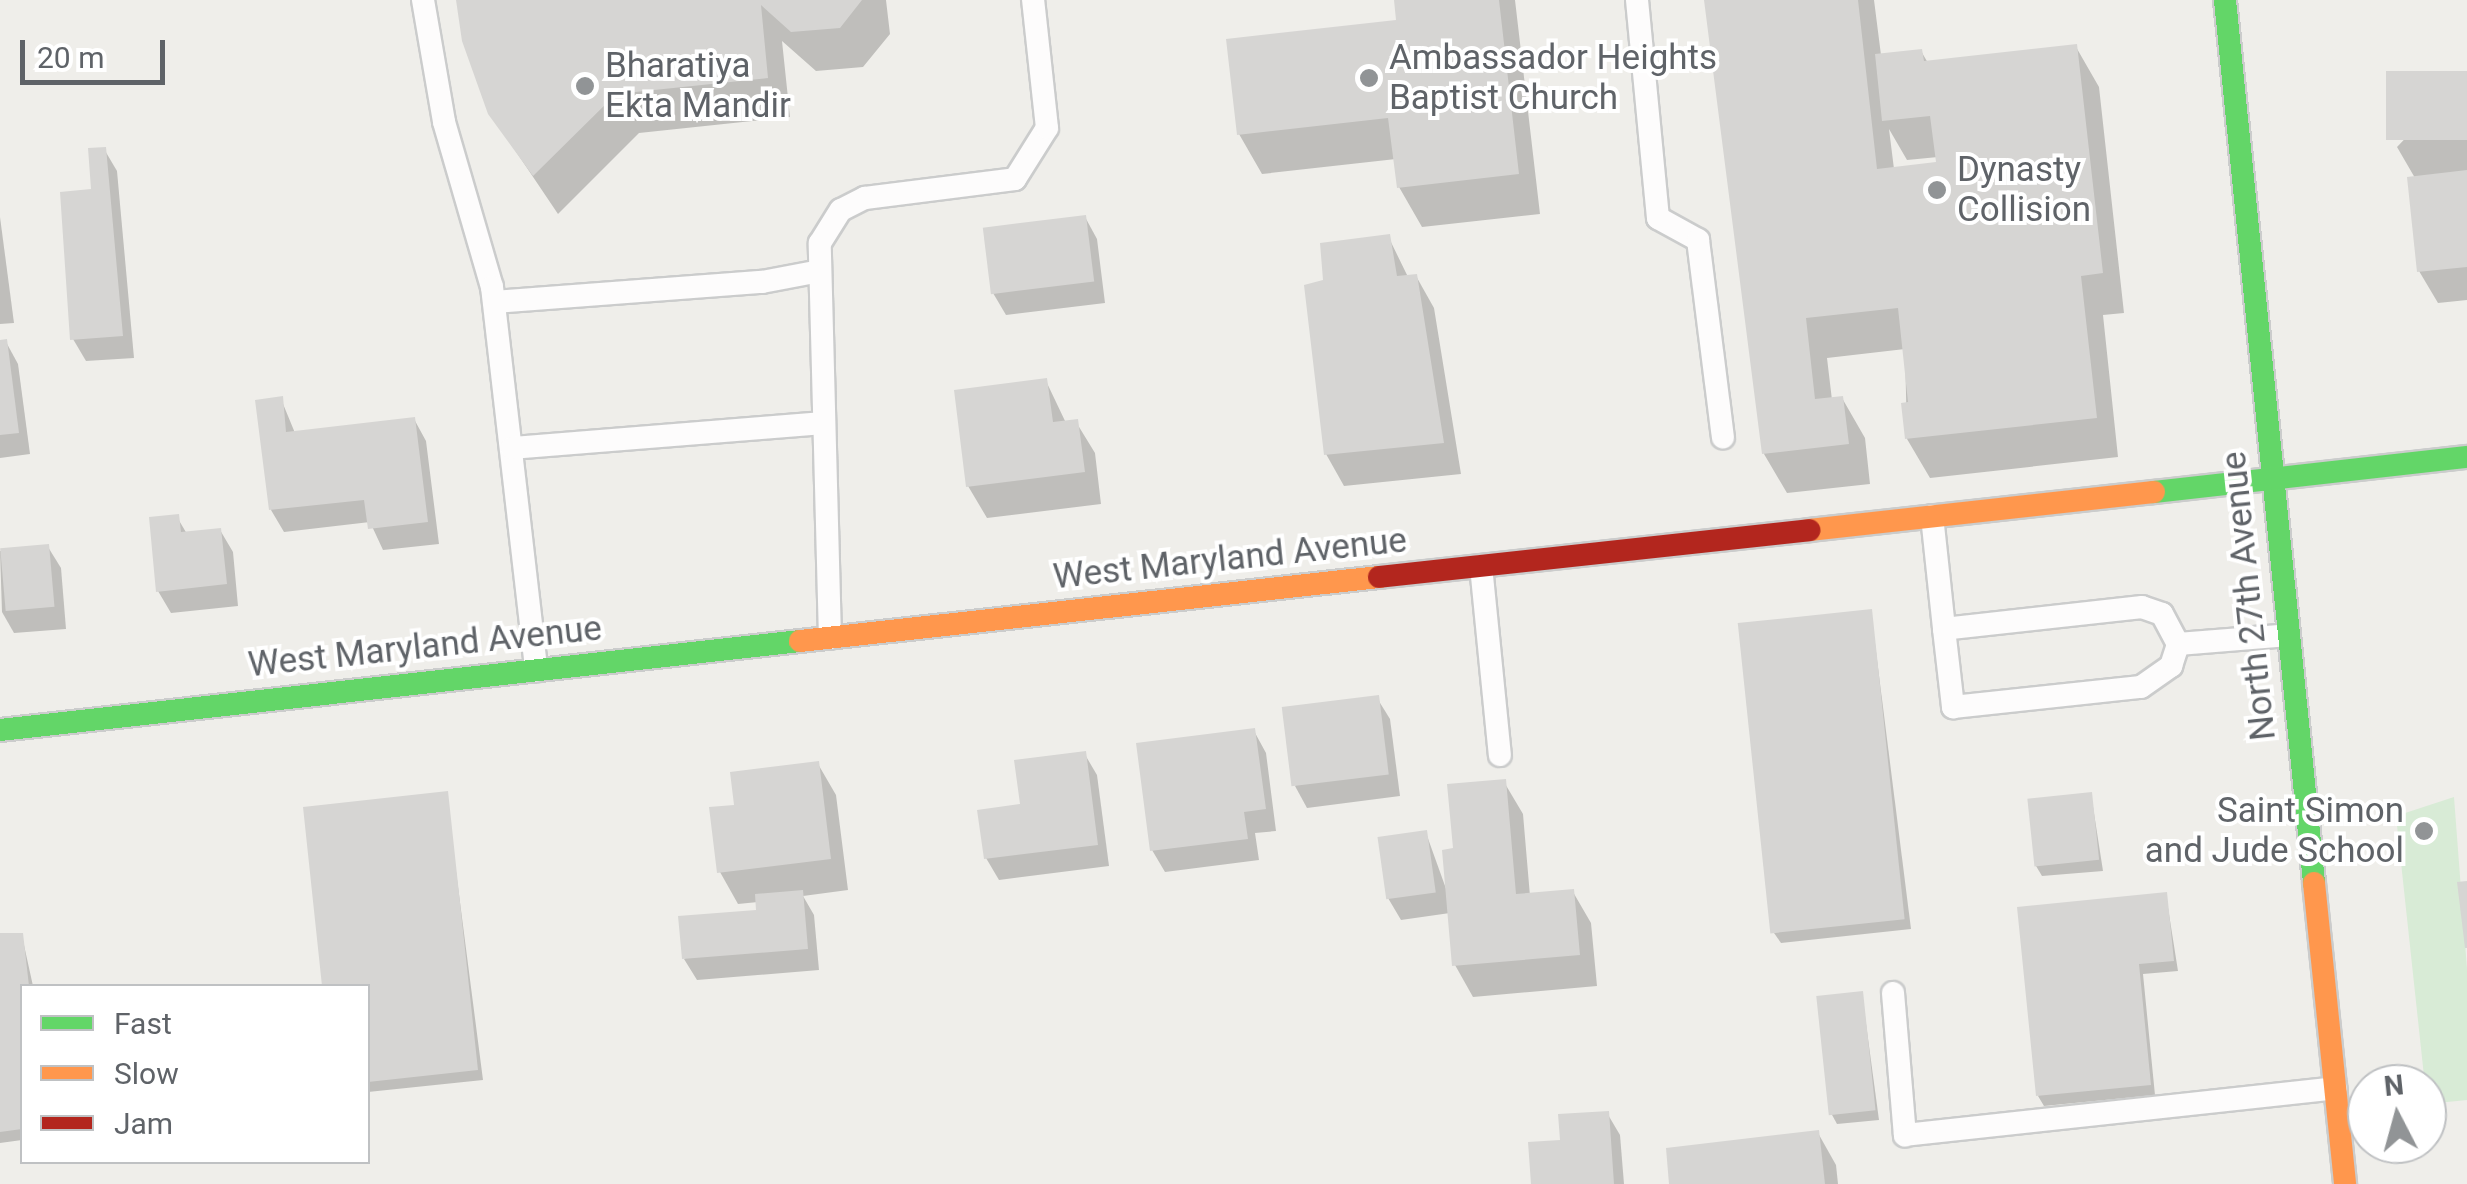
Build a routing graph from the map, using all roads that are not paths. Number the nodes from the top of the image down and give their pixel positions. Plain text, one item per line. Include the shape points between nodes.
1 (423, 0) edge
2 (1033, 0) edge
3 (1637, 0) edge
4 (2225, 0) edge
5 (820, 271) junction
6 (494, 302) junction
7 (822, 423) junction
8 (1722, 437) dead end
9 (512, 448) junction
10 (2467, 457) edge
11 (2272, 479) junction
12 (1932, 516) junction
13 (1481, 566) junction
14 (1944, 629) junction
15 (2289, 635) junction
16 (830, 638) junction
17 (2178, 644) junction
18 (536, 670) junction
19 (0, 730) edge
20 (1500, 755) dead end
21 (1893, 993) dead end
22 (2335, 1088) junction
23 (2345, 1184) edge

1 - 6 lane via 444,122 483,239
2 - 5 lane via 1047,128 1016,179 865,198 841,210 820,243
3 - 8 lane via 1658,218 1698,240
4 - 11 street, North 27th Avenue
5 - 6 lane via 762,282
5 - 7 lane
6 - 9 lane
7 - 9 lane
7 - 16 lane
9 - 18 lane
10 - 11 street, West Maryland Avenue
11 - 12 street, West Maryland Avenue
11 - 15 street, North 27th Avenue
12 - 13 street, West Maryland Avenue
12 - 14 lane
13 - 16 street, West Maryland Avenue
13 - 20 lane
14 - 17 lane via 2142,606 2162,614
14 - 17 lane via 1953,707 2141,688 2171,666
15 - 17 lane
15 - 22 street, North 27th Avenue
16 - 18 street, West Maryland Avenue
18 - 19 street, West Maryland Avenue
21 - 22 lane via 1906,1135
22 - 23 street, North 27th Avenue

